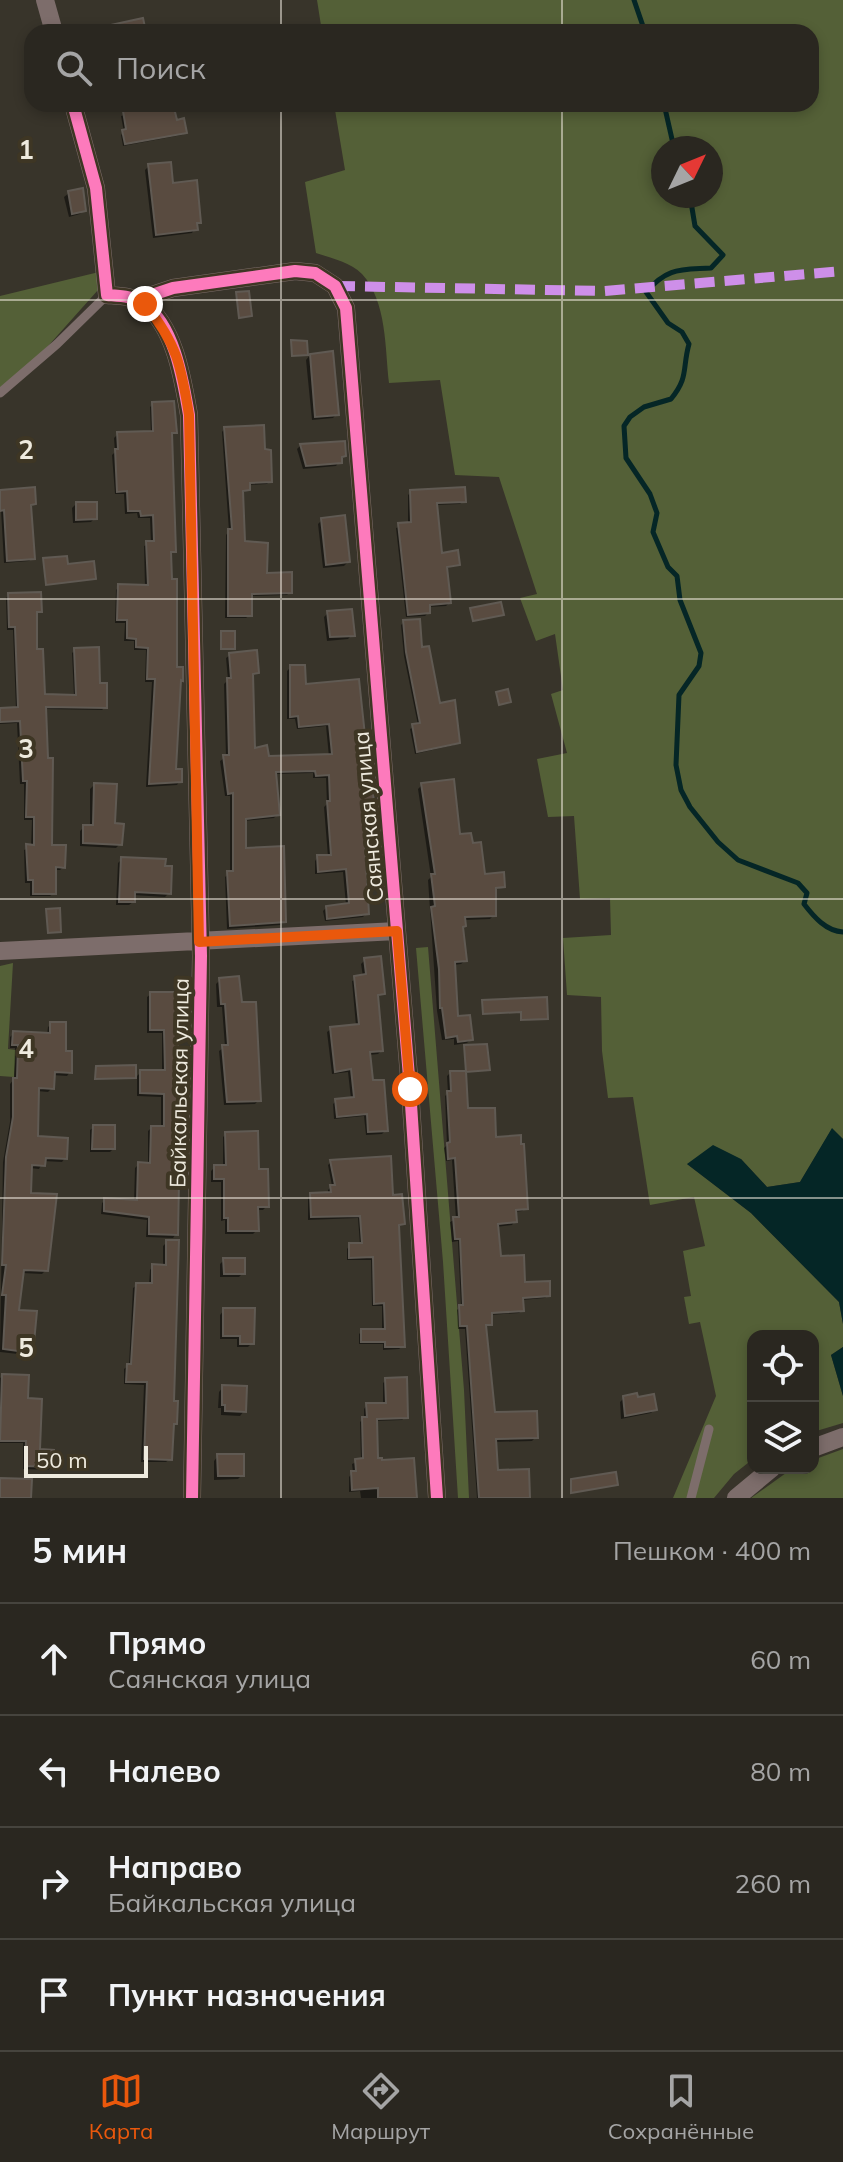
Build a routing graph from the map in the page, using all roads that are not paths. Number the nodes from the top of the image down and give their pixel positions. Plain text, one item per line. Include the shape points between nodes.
1 (45, 0) edge
2 (52, 24) edge
3 (75, 112) edge
4 (107, 295) junction
5 (137, 300) junction
6 (0, 393) edge
7 (397, 931) junction
8 (199, 942) junction
9 (0, 951) edge
10 (709, 1429) dead end
11 (843, 1437) edge
12 (819, 1446) edge
13 (763, 1474) edge
14 (192, 1498) edge
15 (437, 1498) edge
16 (691, 1498) edge
17 (736, 1498) edge

1 - 2 street
3 - 4 street via 96,188
4 - 5 street
4 - 6 lane
5 - 7 street, Саянская улица via 173,288 295,271 315,273 335,286 346,308
5 - 8 street, Байкальская улица via 166,330 181,368 189,415
7 - 8 street
7 - 15 street, Саянская улица
8 - 9 street
8 - 14 street, Байкальская улица
10 - 16 lane
11 - 12 street
13 - 17 street

